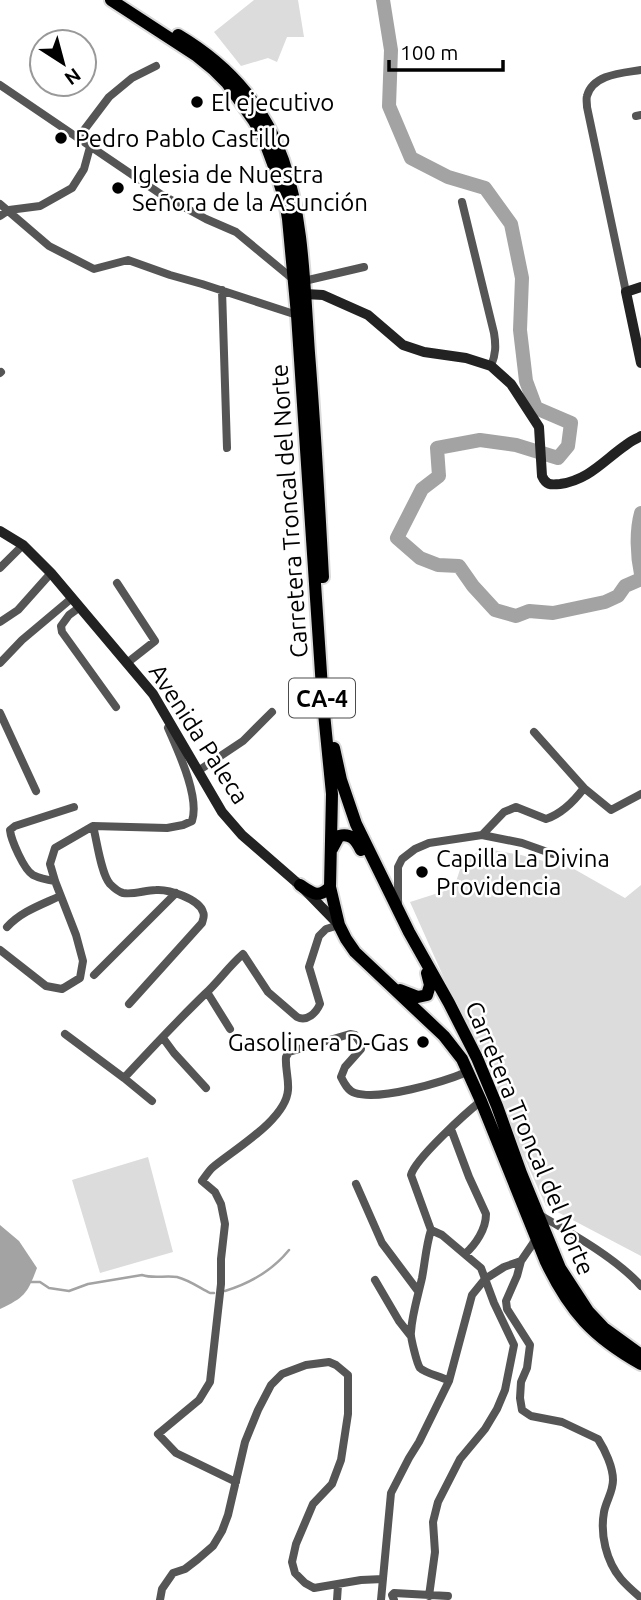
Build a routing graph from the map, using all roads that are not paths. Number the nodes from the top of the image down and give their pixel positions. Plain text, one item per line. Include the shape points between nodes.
1 (111, 0) edge
2 (125, 0) edge
3 (156, 66) dead end
4 (641, 70) edge
5 (0, 85) edge
6 (78, 138) junction
7 (90, 147) junction
8 (462, 202) dead end
9 (0, 204) edge
10 (9, 211) junction
11 (0, 216) edge
12 (363, 267) dead end
13 (301, 285) junction
14 (641, 287) edge
15 (222, 290) junction
16 (626, 292) junction
17 (297, 315) junction
18 (641, 363) edge
19 (491, 366) junction
20 (641, 436) edge
21 (227, 448) dead end
22 (0, 531) edge
23 (23, 545) junction
24 (0, 568) edge
25 (51, 573) junction
26 (117, 583) dead end
27 (72, 598) junction
28 (80, 607) junction
29 (0, 622) edge
30 (0, 663) edge
31 (127, 663) junction
32 (152, 694) junction
33 (116, 707) dead end
34 (272, 712) dead end
35 (0, 713) edge
36 (534, 732) dead end
37 (198, 771) junction
38 (584, 788) junction
39 (36, 791) dead end
40 (641, 794) edge
41 (74, 807) dead end
42 (93, 826) junction
43 (10, 830) junction
44 (0, 832) edge
45 (482, 835) junction
46 (331, 851) junction
47 (553, 854) dead end
48 (55, 881) junction
49 (300, 885) junction
50 (330, 887) junction
51 (176, 893) junction
52 (61, 896) junction
53 (398, 909) junction
54 (339, 925) junction
55 (7, 927) dead end
56 (409, 932) junction
57 (419, 948) junction
58 (0, 950) edge
59 (94, 975) dead end
60 (390, 985) junction
61 (207, 992) junction
62 (129, 1004) dead end
63 (230, 1029) dead end
64 (65, 1034) dead end
65 (163, 1038) junction
66 (467, 1072) junction
67 (124, 1078) junction
68 (206, 1088) dead end
69 (152, 1101) dead end
70 (481, 1101) junction
71 (452, 1129) junction
72 (356, 1184) dead end
73 (538, 1214) junction
74 (431, 1230) junction
75 (536, 1239) junction
76 (465, 1254) junction
77 (521, 1261) junction
78 (485, 1279) junction
79 (375, 1280) dead end
80 (641, 1286) edge
81 (418, 1291) junction
82 (410, 1335) junction
83 (641, 1355) edge
84 (641, 1364) edge
85 (449, 1381) junction
86 (236, 1482) junction
87 (383, 1583) junction
88 (338, 1585) junction
89 (429, 1596) junction
90 (393, 1597) edge
91 (448, 1597) dead end
92 (641, 1598) edge
93 (160, 1600) edge
94 (337, 1600) edge
95 (381, 1600) edge

1 - 13 main road, Carretera Troncal del Norte / CA-4 via 213,69 254,121 285,201
2 - 13 main road, Carretera Troncal del Norte / CA-4 via 220,63 255,104 290,180 302,246
3 - 6 street via 109,97
4 - 16 street via 604,77 587,95
5 - 6 street
6 - 7 street
7 - 10 street via 72,188 40,206
7 - 13 street via 162,195 236,232
8 - 19 street via 494,333
9 - 10 street
10 - 11 street
10 - 15 street via 49,246 94,269 128,260
12 - 13 street
13 - 17 main road, Carretera Troncal del Norte / CA-4
13 - 19 street via 368,315 402,345
13 - 53 main road, Carretera Troncal del Norte / CA-4 via 335,751 356,824
14 - 16 street
15 - 17 street
15 - 21 street
16 - 18 street
17 - 46 main road, Carretera Troncal del Norte / CA-4 via 332,794
19 - 20 street via 510,384 539,427 541,472 548,484 575,481
22 - 23 street, Avenida Paleca
23 - 24 street
23 - 25 street, Avenida Paleca
25 - 27 street, Avenida Paleca
25 - 29 street via 18,610
26 - 31 street via 155,641
27 - 28 street, Avenida Paleca
27 - 30 street
28 - 31 street, Avenida Paleca
28 - 33 street via 61,626 62,632
31 - 32 street, Avenida Paleca
32 - 37 street, Avenida Paleca
32 - 42 street via 191,790 192,821 167,828
34 - 37 street via 243,741
35 - 39 street
36 - 38 street
37 - 49 street, Avenida Paleca via 242,835
38 - 40 street via 611,810
38 - 45 street via 551,818 516,807 504,812
41 - 43 street
42 - 48 street via 55,848 50,864
42 - 51 street via 110,884 122,892
43 - 44 street
43 - 48 street via 28,871
45 - 47 street
45 - 53 street via 429,843 402,859
46 - 50 main road, Carretera Troncal del Norte / CA-4
46 - 56 main road via 339,836 356,840
48 - 52 street
49 - 50 main road via 318,895
49 - 54 street, Avenida Paleca
50 - 54 main road, Carretera Troncal del Norte / CA-4
51 - 59 street
51 - 62 street via 203,909 202,923
52 - 55 street via 17,916
52 - 58 street via 83,961 80,978 62,989 46,986
53 - 56 main road, Carretera Troncal del Norte / CA-4
54 - 60 main road, Carretera Troncal del Norte / CA-4 via 350,946
54 - 61 street via 326,929 315,946 309,967 320,1004 307,1019 297,1017 268,992 243,954
56 - 57 main road, Carretera Troncal del Norte / CA-4
57 - 60 main road via 429,992 418,997
57 - 73 main road, Carretera Troncal del Norte / CA-4 via 486,1078
60 - 66 main road, Carretera Troncal del Norte / CA-4 via 453,1046
61 - 63 street
61 - 65 street
64 - 67 street
65 - 67 street
65 - 68 street
66 - 70 main road, Carretera Troncal del Norte / CA-4
66 - 86 street via 417,1089 355,1093 341,1077 361,1049 355,1035 289,1052 285,1102 202,1181 215,1192 225,1224 210,1382 199,1400 158,1434 176,1453
67 - 69 street
70 - 71 street
70 - 75 main road, Carretera Troncal del Norte / CA-4
71 - 74 street via 411,1175
71 - 76 street via 486,1214 482,1232
72 - 81 street via 382,1243
73 - 80 street via 611,1260
73 - 83 main road, Carretera Troncal del Norte / CA-4 via 579,1301 604,1328
74 - 76 street
74 - 81 street
75 - 77 street
75 - 84 main road, Carretera Troncal del Norte / CA-4 via 573,1308 606,1343
76 - 78 street via 481,1268
77 - 78 street
77 - 92 street via 506,1301 530,1345 521,1382 522,1410 598,1439 613,1479 602,1531 612,1566
78 - 85 street via 472,1295
78 - 89 street via 514,1345 513,1353 497,1409 460,1459 438,1502
79 - 82 street
81 - 82 street
82 - 85 street via 422,1370
85 - 87 street via 391,1493
86 - 88 street via 258,1410 282,1374 329,1362 348,1375 341,1460 332,1484 313,1504 292,1562 295,1573 314,1588
86 - 93 street via 222,1531 198,1559 173,1573
87 - 88 street via 361,1580
87 - 90 street
87 - 95 street
88 - 94 street
89 - 90 street via 394,1593
89 - 91 street

